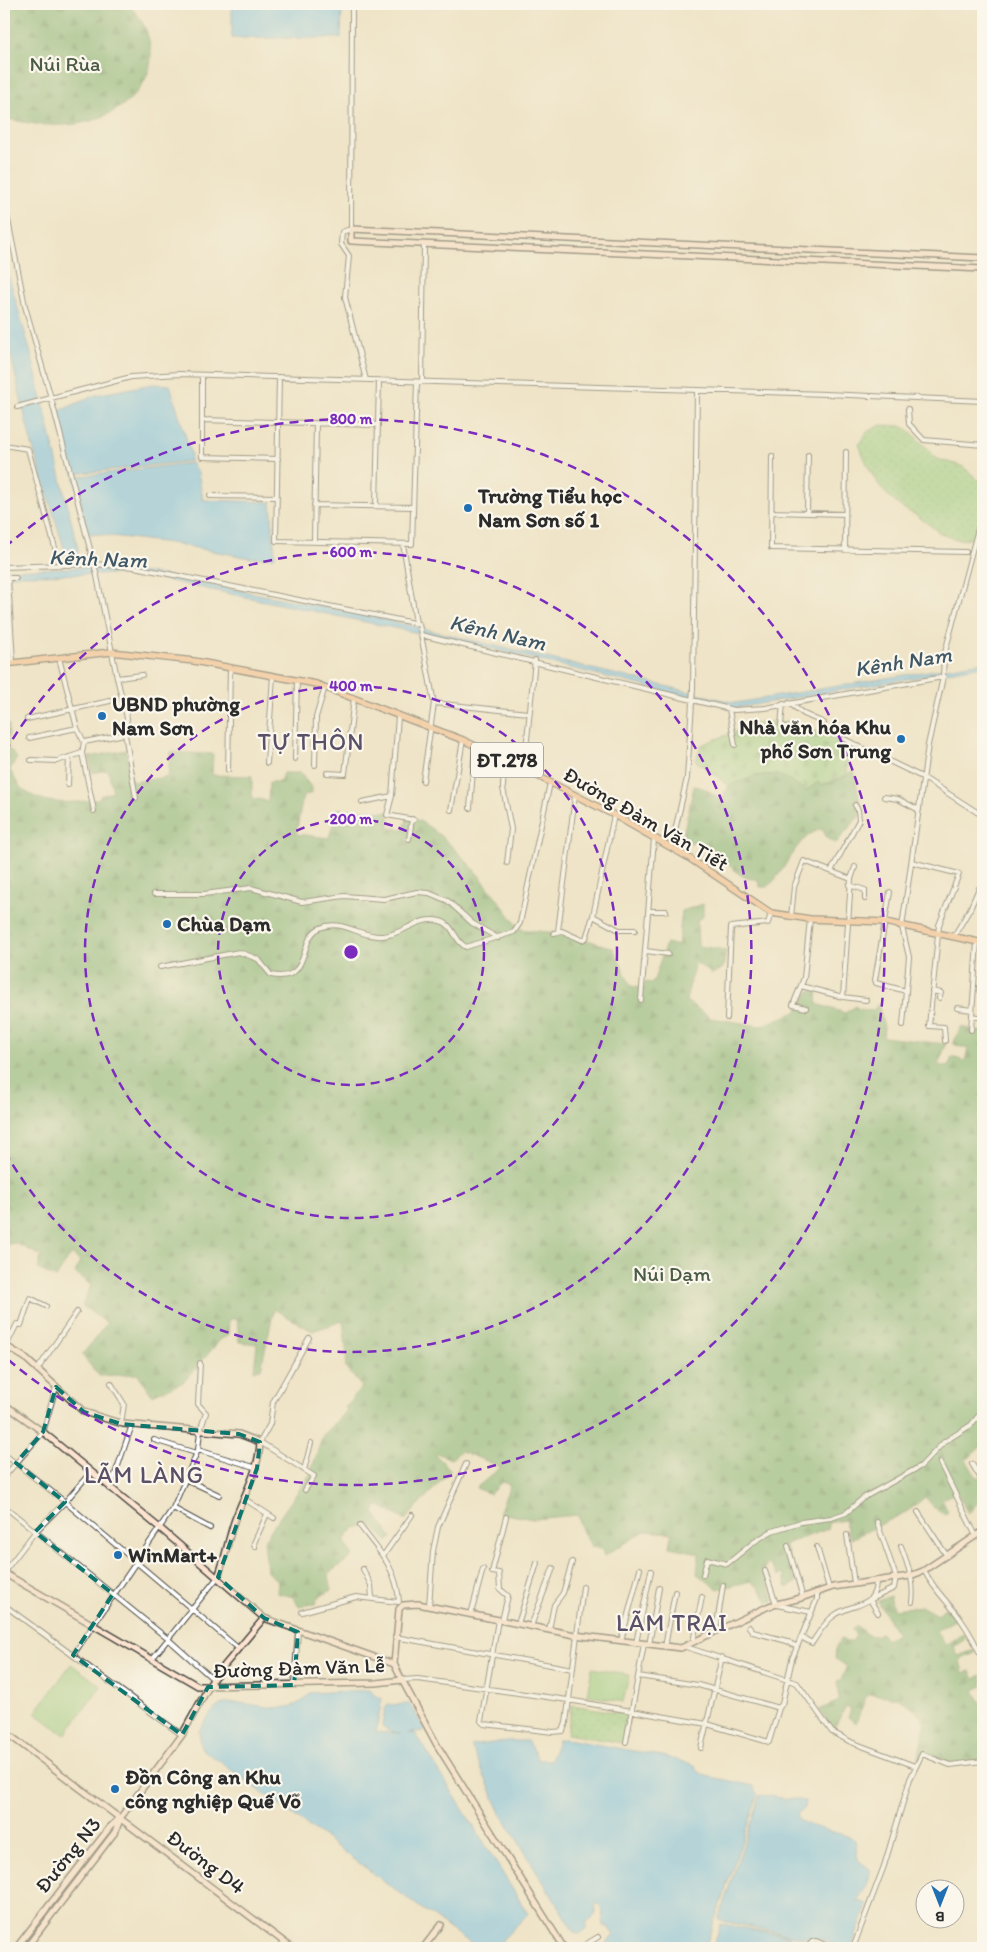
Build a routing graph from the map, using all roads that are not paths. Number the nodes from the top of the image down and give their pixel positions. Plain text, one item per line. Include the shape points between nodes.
1 (352, 4) edge
2 (4, 200) edge
3 (351, 229) junction
4 (424, 244) junction
5 (749, 247) junction
6 (749, 258) junction
7 (983, 258) edge
8 (983, 268) edge
9 (202, 375) junction
10 (279, 377) junction
11 (366, 380) junction
12 (379, 380) junction
13 (419, 382) junction
14 (697, 390) junction
15 (50, 398) junction
16 (983, 401) edge
17 (17, 407) dead end
18 (908, 409) dead end
19 (202, 420) junction
20 (278, 422) junction
21 (316, 423) junction
22 (378, 425) junction
23 (4, 445) edge
24 (983, 445) edge
25 (846, 452) dead end
26 (808, 455) dead end
27 (772, 456) dead end
28 (278, 459) junction
29 (210, 496) dead end
30 (277, 497) junction
31 (314, 504) junction
32 (376, 506) junction
33 (413, 507) junction
34 (983, 510) edge
35 (772, 512) junction
36 (807, 512) junction
37 (845, 514) junction
38 (314, 542) junction
39 (403, 544) junction
40 (845, 550) junction
41 (966, 552) dead end
42 (94, 564) junction
43 (60, 566) junction
44 (4, 567) edge
45 (6, 578) edge
46 (16, 578) dead end
47 (417, 624) junction
48 (421, 635) junction
49 (111, 652) junction
50 (59, 658) junction
51 (535, 660) junction
52 (14, 662) junction
53 (4, 664) edge
54 (230, 668) junction
55 (142, 675) dead end
56 (273, 676) junction
57 (943, 677) junction
58 (117, 678) junction
59 (297, 680) junction
60 (325, 687) junction
61 (354, 698) junction
62 (692, 700) junction
63 (110, 701) dead end
64 (434, 703) junction
65 (789, 703) junction
66 (783, 704) junction
67 (729, 709) junction
68 (72, 710) junction
69 (528, 713) junction
70 (398, 716) junction
71 (27, 719) dead end
72 (824, 723) dead end
73 (78, 728) junction
74 (432, 729) junction
75 (792, 730) dead end
76 (125, 734) junction
77 (29, 738) dead end
78 (844, 739) dead end
79 (463, 740) junction
80 (84, 742) junction
81 (475, 746) junction
82 (735, 746) dead end
83 (82, 753) junction
84 (69, 756) junction
85 (295, 759) dead end
86 (504, 759) junction
87 (31, 760) dead end
88 (267, 763) dead end
89 (315, 765) dead end
90 (524, 769) junction
91 (228, 770) dead end
92 (327, 772) dead end
93 (924, 778) junction
94 (422, 781) dead end
95 (550, 783) junction
96 (68, 785) dead end
97 (392, 796) junction
98 (575, 796) junction
99 (884, 797) dead end
100 (136, 798) dead end
101 (362, 802) dead end
102 (855, 805) dead end
103 (470, 808) dead end
104 (451, 810) dead end
105 (919, 810) junction
106 (94, 811) dead end
107 (614, 815) junction
108 (983, 816) edge
109 (409, 839) dead end
110 (654, 839) junction
111 (671, 848) junction
112 (912, 862) junction
113 (507, 863) dead end
114 (855, 867) dead end
115 (831, 871) junction
116 (851, 879) junction
117 (849, 885) junction
118 (978, 888) dead end
119 (890, 892) dead end
120 (154, 894) dead end
121 (865, 899) dead end
122 (648, 911) junction
123 (666, 912) dead end
124 (771, 913) junction
125 (593, 916) junction
126 (791, 917) junction
127 (810, 919) junction
128 (849, 919) junction
129 (885, 922) junction
130 (902, 927) junction
131 (635, 930) dead end
132 (938, 933) junction
133 (954, 936) junction
134 (498, 938) junction
135 (980, 942) edge
136 (646, 951) junction
137 (668, 954) dead end
138 (160, 967) dead end
139 (801, 986) junction
140 (906, 991) junction
141 (932, 991) junction
142 (843, 997) junction
143 (939, 998) dead end
144 (641, 1000) dead end
145 (866, 1000) dead end
146 (806, 1008) dead end
147 (957, 1008) dead end
148 (972, 1010) junction
149 (972, 1016) junction
150 (727, 1018) dead end
151 (983, 1018) edge
152 (903, 1025) dead end
153 (970, 1030) dead end
154 (944, 1041) dead end
155 (46, 1306) dead end
156 (77, 1312) dead end
157 (309, 1338) dead end
158 (5, 1345) edge
159 (200, 1363) dead end
160 (37, 1370) junction
161 (111, 1383) dead end
162 (56, 1387) junction
163 (4, 1404) edge
164 (982, 1414) edge
165 (121, 1424) junction
166 (132, 1425) junction
167 (200, 1431) junction
168 (43, 1432) junction
169 (154, 1440) dead end
170 (260, 1442) junction
171 (311, 1443) dead end
172 (197, 1451) junction
173 (4, 1454) edge
174 (16, 1463) junction
175 (466, 1464) dead end
176 (940, 1464) dead end
177 (972, 1464) dead end
178 (257, 1468) junction
179 (304, 1470) junction
180 (90, 1473) junction
181 (4, 1477) edge
182 (186, 1479) junction
183 (983, 1482) edge
184 (110, 1489) junction
185 (305, 1490) dead end
186 (219, 1495) dead end
187 (243, 1498) junction
188 (66, 1502) junction
189 (4, 1506) edge
190 (173, 1508) junction
191 (918, 1512) dead end
192 (266, 1514) junction
193 (412, 1515) dead end
194 (506, 1517) dead end
195 (274, 1518) dead end
196 (877, 1522) dead end
197 (360, 1526) dead end
198 (210, 1528) dead end
199 (161, 1529) junction
200 (35, 1532) junction
201 (983, 1532) edge
202 (847, 1535) dead end
203 (976, 1536) junction
204 (788, 1546) dead end
205 (901, 1546) dead end
206 (255, 1547) dead end
207 (817, 1547) dead end
208 (383, 1556) junction
209 (947, 1556) junction
210 (136, 1561) junction
211 (572, 1562) dead end
212 (537, 1563) dead end
213 (362, 1568) dead end
214 (553, 1568) dead end
215 (483, 1569) dead end
216 (640, 1569) dead end
217 (924, 1570) junction
218 (651, 1571) dead end
219 (765, 1571) dead end
220 (4, 1572) edge
221 (703, 1575) dead end
222 (912, 1575) junction
223 (218, 1577) junction
224 (896, 1578) junction
225 (876, 1580) junction
226 (854, 1583) junction
227 (723, 1585) dead end
228 (583, 1587) dead end
229 (659, 1588) dead end
230 (829, 1588) junction
231 (675, 1592) dead end
232 (817, 1592) junction
233 (113, 1594) junction
234 (702, 1597) dead end
235 (372, 1598) junction
236 (803, 1598) junction
237 (870, 1600) junction
238 (398, 1602) junction
239 (912, 1602) dead end
240 (775, 1604) junction
241 (4, 1605) edge
242 (429, 1606) junction
243 (193, 1609) junction
244 (399, 1609) junction
245 (302, 1612) dead end
246 (811, 1612) junction
247 (878, 1612) dead end
248 (471, 1614) junction
249 (264, 1618) junction
250 (500, 1620) junction
251 (92, 1624) junction
252 (518, 1624) junction
253 (531, 1626) junction
254 (749, 1627) dead end
255 (549, 1630) junction
256 (716, 1631) junction
257 (298, 1632) junction
258 (575, 1635) junction
259 (396, 1637) junction
260 (801, 1637) junction
261 (168, 1639) junction
262 (621, 1641) junction
263 (636, 1643) junction
264 (646, 1644) junction
265 (693, 1644) junction
266 (665, 1647) junction
267 (686, 1647) junction
268 (797, 1647) junction
269 (238, 1648) junction
270 (492, 1654) junction
271 (73, 1655) junction
272 (722, 1657) junction
273 (152, 1659) junction
274 (983, 1661) edge
275 (394, 1664) junction
276 (573, 1668) junction
277 (638, 1676) junction
278 (212, 1679) junction
279 (786, 1679) junction
280 (402, 1680) junction
281 (294, 1685) junction
282 (208, 1687) junction
283 (485, 1689) junction
284 (715, 1690) junction
285 (568, 1700) junction
286 (779, 1708) junction
287 (631, 1711) junction
288 (707, 1724) junction
289 (4, 1731) edge
290 (182, 1735) junction
291 (626, 1742) dead end
292 (701, 1748) dead end
293 (983, 1761) edge
294 (915, 1766) junction
295 (121, 1817) junction
296 (441, 1925) dead end
297 (598, 1937) dead end
298 (16, 1948) edge
299 (26, 1948) edge
300 (292, 1948) edge
301 (423, 1948) edge
302 (564, 1948) edge
303 (580, 1948) edge
304 (807, 1948) edge
305 (832, 1948) edge
306 (853, 1948) edge

1 - 3 street
2 - 15 street via 25,306
3 - 4 street via 351,241
3 - 5 street
3 - 11 street via 341,234 341,244 348,256 345,297
4 - 6 street
4 - 13 street
5 - 6 street
5 - 7 street
6 - 8 street
9 - 10 street
9 - 15 street via 131,377
9 - 19 street
10 - 11 street
10 - 20 street
11 - 12 street
12 - 13 street
12 - 22 street
13 - 14 street
13 - 33 street
14 - 16 street
14 - 62 street
15 - 17 street
15 - 42 street
18 - 24 street via 908,424 924,440
19 - 20 street
19 - 28 street via 202,457
20 - 21 street
20 - 28 street
21 - 22 street
21 - 31 street
22 - 32 street
23 - 43 street via 28,449
25 - 37 street
26 - 36 street
27 - 35 street
28 - 30 street
29 - 30 street
30 - 38 street via 276,541
31 - 32 street
31 - 38 street
32 - 33 street
33 - 39 street via 412,544
34 - 57 street via 944,656
35 - 36 street
35 - 40 street via 771,548
36 - 37 street
37 - 40 street
38 - 39 street
39 - 47 street
40 - 41 street
42 - 43 street
42 - 47 street via 142,568
42 - 49 street
43 - 44 street
45 - 46 street
45 - 52 street
47 - 48 street
48 - 51 street
48 - 64 street
49 - 50 main road, Đường Đàm Văn Tiết / ĐT.278
49 - 54 main road, Đường Đàm Văn Tiết / ĐT.278
49 - 58 street
50 - 52 main road, Đường Đàm Văn Tiết / ĐT.278
50 - 68 street
51 - 62 street
51 - 69 street
52 - 53 main road, Đường Đàm Văn Tiết / ĐT.278
54 - 56 main road, Đường Đàm Văn Tiết / ĐT.278
54 - 91 street
55 - 58 street
56 - 59 main road, Đường Đàm Văn Tiết / ĐT.278
56 - 88 street
57 - 65 street
57 - 93 street
58 - 76 street via 127,718
59 - 60 main road, Đường Đàm Văn Tiết / ĐT.278
59 - 85 street
60 - 61 main road, Đường Đàm Văn Tiết / ĐT.278
60 - 89 street via 316,717
61 - 70 main road, Đường Đàm Văn Tiết / ĐT.278
61 - 92 street via 345,774
62 - 67 street
62 - 111 street via 687,778
63 - 68 street
64 - 69 street
64 - 74 street
65 - 66 street
65 - 72 street
66 - 67 street
66 - 75 street via 781,725
67 - 82 street
68 - 71 street
68 - 73 street
69 - 90 street
70 - 74 main road, Đường Đàm Văn Tiết / ĐT.278
70 - 97 street
73 - 77 street
73 - 80 street
74 - 79 main road, Đường Đàm Văn Tiết / ĐT.278
74 - 94 street
76 - 80 street
76 - 100 street
78 - 93 street
79 - 81 main road, Đường Đàm Văn Tiết / ĐT.278
79 - 104 street
80 - 83 street
81 - 86 main road, Đường Đàm Văn Tiết / ĐT.278
81 - 103 street
83 - 84 street
83 - 106 street
84 - 87 street via 57,761
84 - 96 street
86 - 90 main road, Đường Đàm Văn Tiết / ĐT.278
86 - 113 street via 503,788 511,829
90 - 95 main road, Đường Đàm Văn Tiết / ĐT.278
93 - 105 street
93 - 108 street
95 - 98 main road, Đường Đàm Văn Tiết / ĐT.278
95 - 134 street via 520,923 517,930
97 - 101 street
97 - 109 street via 388,815 413,820
98 - 107 main road, Đường Đàm Văn Tiết / ĐT.278
98 - 125 street via 556,932 584,941
99 - 105 street via 898,799
102 - 115 street via 860,818
105 - 112 street
107 - 110 main road, Đường Đàm Văn Tiết / ĐT.278
107 - 125 street
110 - 111 main road, Đường Đàm Văn Tiết / ĐT.278
110 - 122 street
111 - 124 main road, Đường Đàm Văn Tiết / ĐT.278
112 - 130 street
112 - 132 street via 960,874
114 - 116 street
115 - 116 street
115 - 126 street via 804,861 794,887
116 - 117 street
117 - 121 street via 866,890
117 - 128 street
118 - 133 street
119 - 129 street
120 - 134 street via 204,894 251,888 302,902 344,896 384,899 417,892 429,893 448,901 472,923
122 - 123 street
122 - 136 street
124 - 126 main road, Đường Đàm Văn Tiết / ĐT.278
124 - 150 street via 768,923 731,927
125 - 131 street via 619,930
126 - 127 main road, Đường Đàm Văn Tiết / ĐT.278
127 - 128 main road, Đường Đàm Văn Tiết / ĐT.278
127 - 139 street
128 - 129 main road, Đường Đàm Văn Tiết / ĐT.278
128 - 142 street
129 - 130 main road, Đường Đàm Văn Tiết / ĐT.278
129 - 140 street via 876,982
130 - 132 main road, Đường Đàm Văn Tiết / ĐT.278
130 - 140 street via 909,957
132 - 133 main road, Đường Đàm Văn Tiết / ĐT.278
132 - 141 street
133 - 135 main road, Đường Đàm Văn Tiết / ĐT.278
134 - 138 street via 466,947 447,924 434,920 381,936 332,925 311,934 301,965 287,974 268,974 258,959 239,952
135 - 148 street
136 - 137 street
136 - 144 street
139 - 142 street
139 - 146 street via 793,1005
140 - 152 street
141 - 143 street via 941,994
141 - 154 street via 929,1026 944,1027
142 - 145 street
147 - 148 street
148 - 149 street
149 - 151 street
149 - 153 street
155 - 158 street via 30,1298 21,1325 17,1324
156 - 160 street
157 - 170 street via 274,1402 270,1424
158 - 160 street
159 - 167 street via 198,1404 206,1413
160 - 162 street
161 - 165 street via 124,1404
162 - 165 street via 84,1412
162 - 168 street
163 - 168 street
164 - 221 street via 944,1442 921,1466 863,1498 846,1513 782,1527 754,1542 732,1563 722,1564 707,1559
165 - 166 street
166 - 167 street
166 - 184 street
167 - 170 street via 239,1434
167 - 172 street
168 - 174 street
168 - 180 street
169 - 172 street
170 - 178 street
170 - 179 street
171 - 179 street
172 - 178 street
172 - 182 street
173 - 174 street
174 - 181 street
174 - 188 street
175 - 242 street via 438,1527
176 - 203 street
177 - 183 street
178 - 187 street
179 - 185 street via 314,1476
180 - 184 street
180 - 188 street
182 - 186 street
182 - 190 street
184 - 199 street
187 - 192 street
187 - 223 street
188 - 200 street
188 - 210 street
189 - 200 street
190 - 198 street
190 - 199 street
191 - 209 street
192 - 195 street
192 - 206 street
193 - 208 street
194 - 250 street via 492,1572 499,1573 500,1589 508,1596
196 - 224 street
197 - 208 street
199 - 210 street
199 - 223 street
200 - 220 street
200 - 233 street
201 - 203 street
202 - 226 street
203 - 209 street
204 - 236 street
205 - 222 street
207 - 230 street
208 - 238 street via 392,1569 398,1588
209 - 217 street
210 - 233 street
210 - 243 street
211 - 255 street via 563,1592 554,1605
212 - 252 street
213 - 235 street via 371,1585
214 - 253 street
215 - 248 street
216 - 262 street
217 - 222 street
217 - 274 street via 963,1623
218 - 263 street
219 - 240 street
220 - 251 street, Đường Đàm Văn Lễ
222 - 224 street
222 - 239 street
223 - 243 street
223 - 249 street
224 - 225 street
224 - 237 street via 894,1588
225 - 226 street
225 - 237 street via 875,1595
226 - 230 street
227 - 256 street
228 - 258 street
229 - 264 street
230 - 232 street
231 - 266 street
232 - 236 street
232 - 246 street
233 - 251 street
233 - 261 street
234 - 265 street
235 - 238 street
235 - 245 street via 356,1596
236 - 240 street
237 - 247 street
237 - 260 street via 834,1615 812,1643
238 - 244 street
240 - 246 street
240 - 256 street
241 - 271 street
242 - 244 street via 411,1603
242 - 248 street
243 - 261 street
243 - 269 street
244 - 259 street
246 - 260 street
248 - 250 street
249 - 257 street
249 - 269 street
250 - 252 street
250 - 270 street
251 - 271 street
251 - 273 street, Đường Đàm Văn Lễ
252 - 253 street
253 - 255 street
254 - 268 street via 756,1633
255 - 258 street
256 - 265 street
257 - 275 street
257 - 281 street
258 - 262 street
258 - 276 street
259 - 270 street
259 - 275 street
260 - 268 street
261 - 273 street
261 - 278 street
262 - 263 street
263 - 264 street
264 - 266 street
264 - 277 street
265 - 267 street
266 - 267 street
267 - 272 street
268 - 279 street
269 - 278 street
270 - 276 street
270 - 283 street
271 - 290 street
272 - 279 street
272 - 284 street
273 - 282 street, Đường Đàm Văn Lễ via 198,1686
275 - 280 street
276 - 285 street
277 - 284 street
277 - 287 street
278 - 282 street
279 - 286 street
279 - 294 street via 801,1686 836,1735
280 - 281 street, Đường Đàm Văn Lễ
280 - 283 street via 418,1679
280 - 302 street, Đường Đàm Văn Lễ via 437,1745
281 - 282 street, Đường Đàm Văn Lễ
282 - 290 street
283 - 285 street
283 - 285 street via 481,1721 484,1724 561,1731 566,1723
284 - 286 street
284 - 288 street
285 - 287 street
286 - 288 street via 769,1742
287 - 288 street
287 - 291 street
288 - 292 street
289 - 295 street, Đường D4
290 - 295 street
293 - 294 street via 950,1765 922,1754
294 - 306 street via 884,1866
295 - 298 street, Đường N3
295 - 299 street, Đường N3 via 115,1832
295 - 300 street, Đường D4
296 - 301 street
297 - 303 street
304 - 305 street via 816,1941

